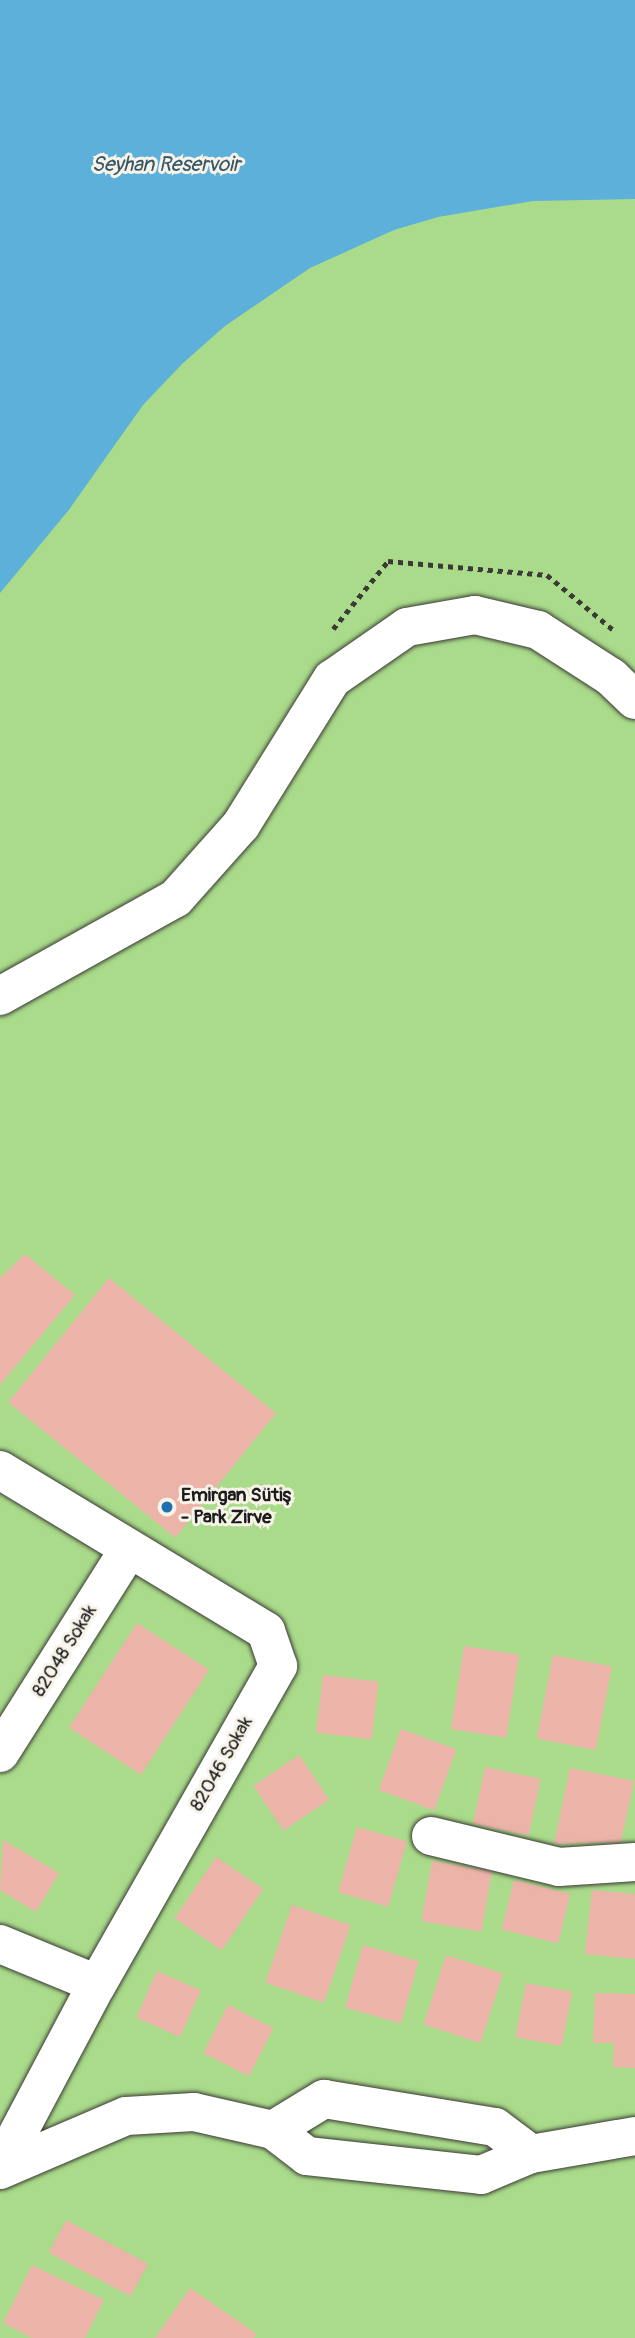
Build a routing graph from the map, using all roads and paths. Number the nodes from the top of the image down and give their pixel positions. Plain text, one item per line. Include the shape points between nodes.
1 (635, 700) edge
2 (0, 996) edge
3 (0, 1470) edge
4 (129, 1549) junction
5 (0, 1753) edge
6 (431, 1836) dead end
7 (635, 1862) edge
8 (0, 1944) edge
9 (97, 1984) junction
10 (273, 2130) junction
11 (635, 2136) edge
12 (531, 2154) junction
13 (0, 2169) edge

1 - 2 street via 611,677 538,630 475,615 407,627 332,679 241,825 176,898
3 - 4 street, 82046 Sokak
4 - 5 street, 82048 Sokak
4 - 9 street, 82046 Sokak via 267,1632 278,1666
6 - 7 street via 559,1867
8 - 9 street
9 - 13 street, 82046 Sokak
10 - 12 street via 307,2156 481,2175
10 - 12 street via 324,2099 495,2127
10 - 13 street via 194,2112 126,2116
11 - 12 street

